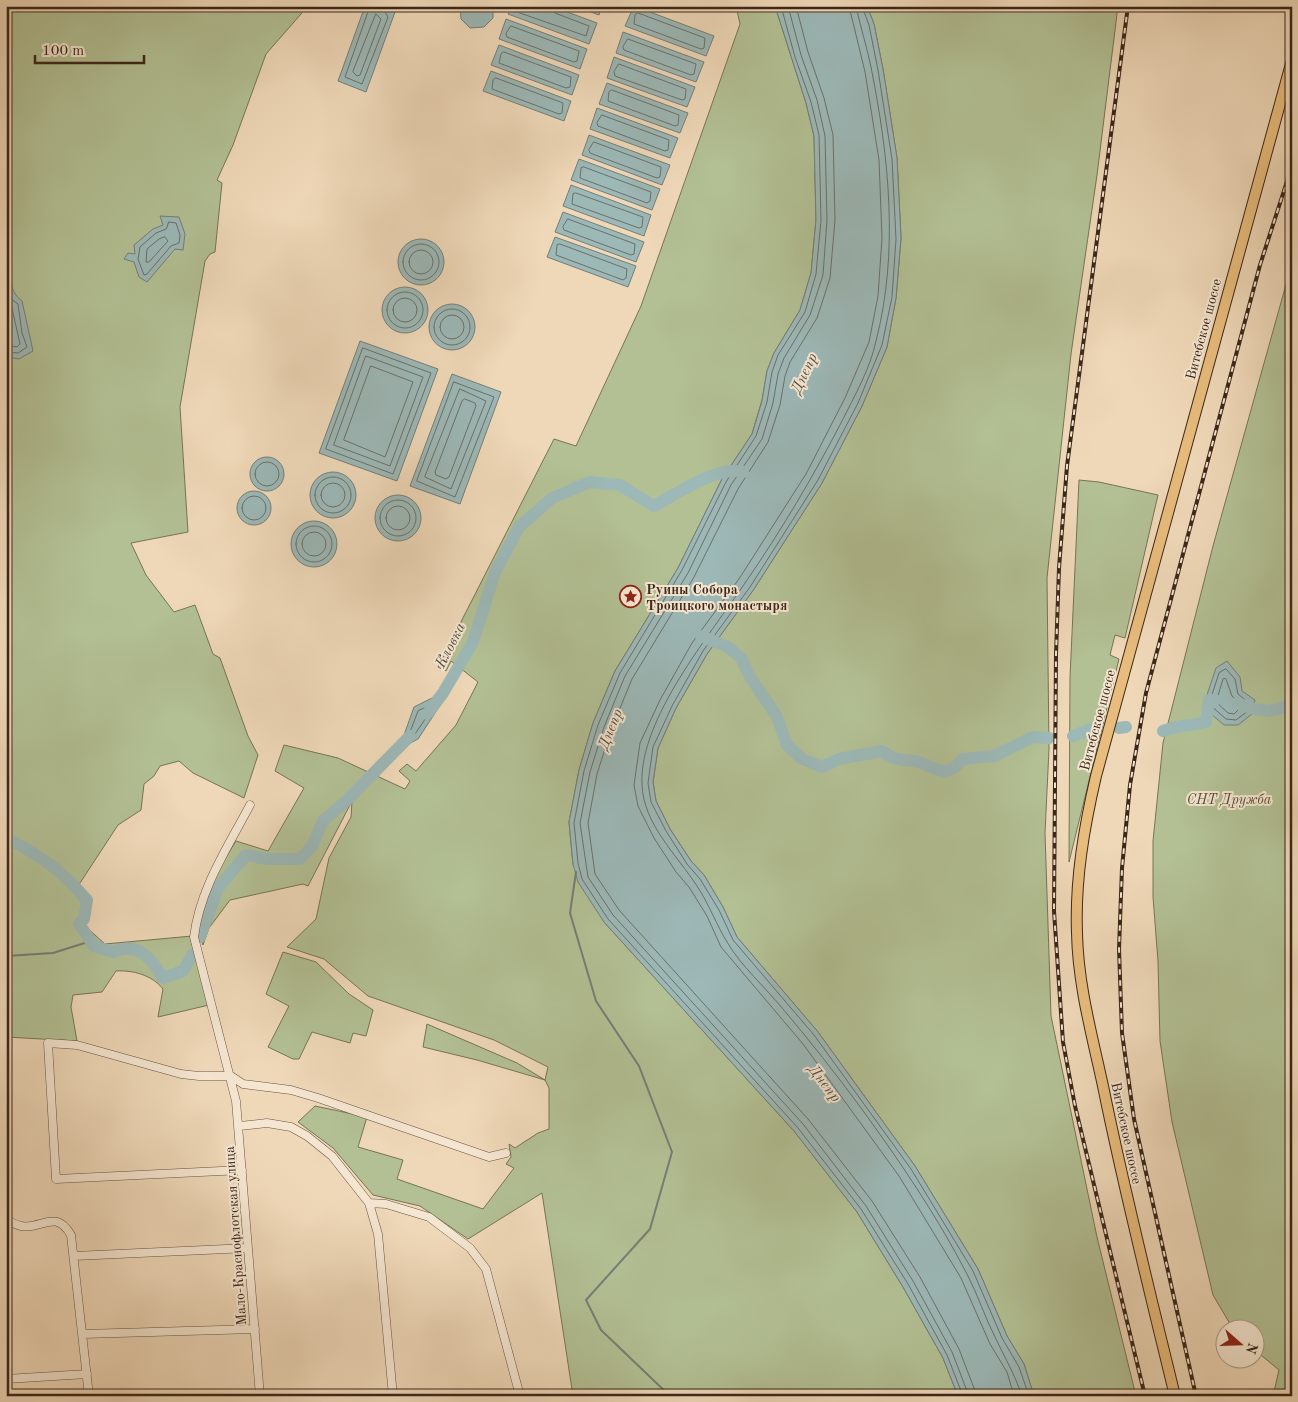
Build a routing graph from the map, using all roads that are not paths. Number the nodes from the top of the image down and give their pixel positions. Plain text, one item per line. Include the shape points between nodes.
1 (1292, 60) edge
2 (250, 805) dead end
3 (231, 1076) junction
4 (240, 1126) junction
5 (506, 1153) dead end
6 (242, 1170) junction
7 (369, 1203) junction
8 (6, 1220) edge
9 (248, 1248) junction
10 (74, 1256) junction
11 (255, 1329) junction
12 (83, 1334) junction
13 (87, 1374) junction
14 (6, 1379) edge
15 (89, 1396) edge
16 (260, 1396) edge
17 (393, 1396) edge
18 (520, 1396) edge
19 (1175, 1396) edge

1 - 19 main road, Витебское шоссе via 1099,766 1078,868 1080,975 1122,1177
2 - 3 street, Мало-Краснофлотская улица via 208,884 194,937
3 - 4 street, Мало-Краснофлотская улица
3 - 5 street via 243,1084 291,1090 318,1098 489,1157
3 - 6 street via 181,1074 77,1045 48,1043 56,1179
4 - 6 street, Мало-Краснофлотская улица
4 - 7 street via 267,1123 290,1127 308,1136 332,1156
6 - 9 street, Мало-Краснофлотская улица
7 - 17 street via 378,1234
7 - 18 street via 386,1204 429,1217 470,1248 486,1270
8 - 10 street via 22,1227 45,1222 66,1226
9 - 10 street
9 - 11 street, Мало-Краснофлотская улица
10 - 12 street
11 - 12 street
11 - 16 street, Мало-Краснофлотская улица
12 - 13 street
13 - 14 street
13 - 15 street

